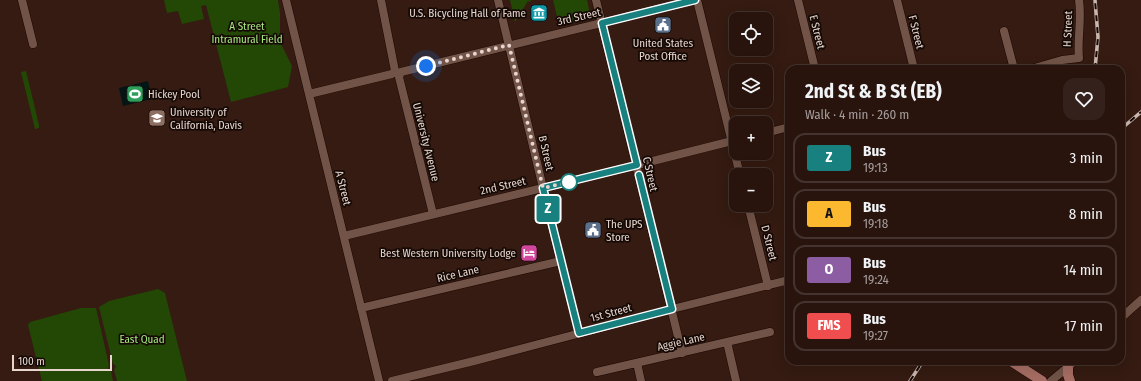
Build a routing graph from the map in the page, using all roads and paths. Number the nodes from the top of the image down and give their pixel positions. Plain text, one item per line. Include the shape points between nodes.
1 (22, 0) edge
2 (286, 0) edge
3 (381, 0) edge
4 (498, 0) edge
5 (596, 0) edge
6 (696, 0) edge
7 (798, 0) edge
8 (897, 0) edge
9 (1079, 0) edge
10 (602, 23) junction
11 (1004, 31) dead end
12 (33, 44) dead end
13 (509, 45) junction
14 (814, 65) edge
15 (913, 65) edge
16 (1013, 65) edge
17 (1045, 65) edge
18 (397, 72) junction
19 (309, 94) junction
20 (729, 122) edge
21 (785, 128) edge
22 (773, 131) edge
23 (729, 142) edge
24 (637, 165) junction
25 (543, 188) junction
26 (750, 212) edge
27 (433, 214) junction
28 (344, 236) junction
29 (560, 262) junction
30 (785, 281) edge
31 (768, 286) junction
32 (1141, 300) edge
33 (361, 308) junction
34 (672, 309) junction
35 (1125, 314) edge
36 (770, 332) dead end
37 (579, 333) junction
38 (727, 342) junction
39 (682, 353) junction
40 (637, 363) junction
41 (1017, 365) edge
42 (1070, 365) edge
43 (1071, 365) edge
44 (597, 372) dead end
45 (396, 380) edge
46 (379, 381) edge
47 (641, 381) edge
48 (736, 381) edge
49 (1042, 381) edge
50 (1051, 381) edge
51 (1070, 381) edge

1 - 12 street
2 - 19 street, A Street
3 - 18 street, University Avenue
4 - 13 street, B Street
5 - 10 street, C Street
6 - 10 street, 3rd Street
6 - 20 street
7 - 14 street, E Street
8 - 15 street, F Street
9 - 17 street, H Street via 1079,58
10 - 13 street, 3rd Street
10 - 24 street, C Street
11 - 16 street
13 - 18 street, 3rd Street
13 - 25 street, B Street
18 - 19 street, 3rd Street
18 - 27 street, University Avenue
19 - 28 street, A Street
21 - 22 street
23 - 24 street, 2nd Street
24 - 25 street, 2nd Street
24 - 34 street, C Street
25 - 27 street, 2nd Street
25 - 29 street, B Street
26 - 31 street, D Street
27 - 28 street, 2nd Street
28 - 33 street, A Street
29 - 33 street, Rice Lane
29 - 37 street, B Street
30 - 31 street, 1st Street
31 - 34 street, 1st Street
32 - 35 street
33 - 46 street, A Street
34 - 37 street, 1st Street
34 - 39 street, C Street
36 - 38 street, Aggie Lane
37 - 45 street, 1st Street
38 - 39 street, Aggie Lane
38 - 48 street
39 - 40 street, Aggie Lane
40 - 44 street, Aggie Lane
40 - 47 street
41 - 49 main road
42 - 50 street
43 - 51 main road via 1068,375

